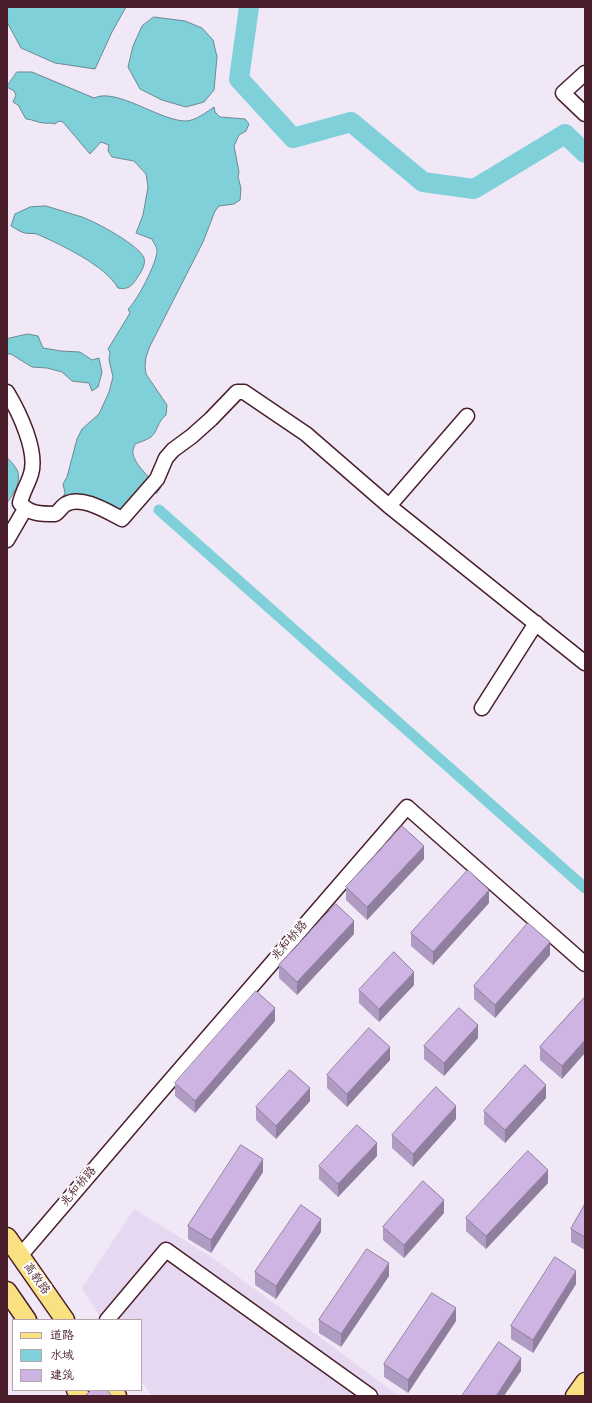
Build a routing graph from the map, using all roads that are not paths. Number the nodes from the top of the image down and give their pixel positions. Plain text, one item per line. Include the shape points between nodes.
1 (585, 73) edge
2 (585, 114) edge
3 (7, 392) edge
4 (467, 416) dead end
5 (389, 506) junction
6 (25, 509) junction
7 (7, 540) edge
8 (536, 623) junction
9 (585, 662) edge
10 (482, 708) dead end
11 (585, 964) edge
12 (7, 1237) edge
13 (20, 1256) junction
14 (7, 1291) edge
15 (26, 1319) edge
16 (64, 1319) edge
17 (108, 1319) edge
18 (585, 1382) edge
19 (370, 1396) edge
20 (575, 1396) edge

1 - 2 street via 563,93
3 - 6 street via 31,448 31,474 20,503
4 - 5 street
5 - 6 street via 306,434 244,392 238,392 192,436 173,450 166,458 157,479 122,519 83,502 66,504 55,514 42,514
5 - 8 street
6 - 7 street
8 - 9 street
8 - 10 street
11 - 13 street, 兆和桥路 via 407,807
12 - 13 main road, 高教路
13 - 16 main road, 高教路
14 - 15 main road
17 - 19 street via 166,1250
18 - 20 main road

